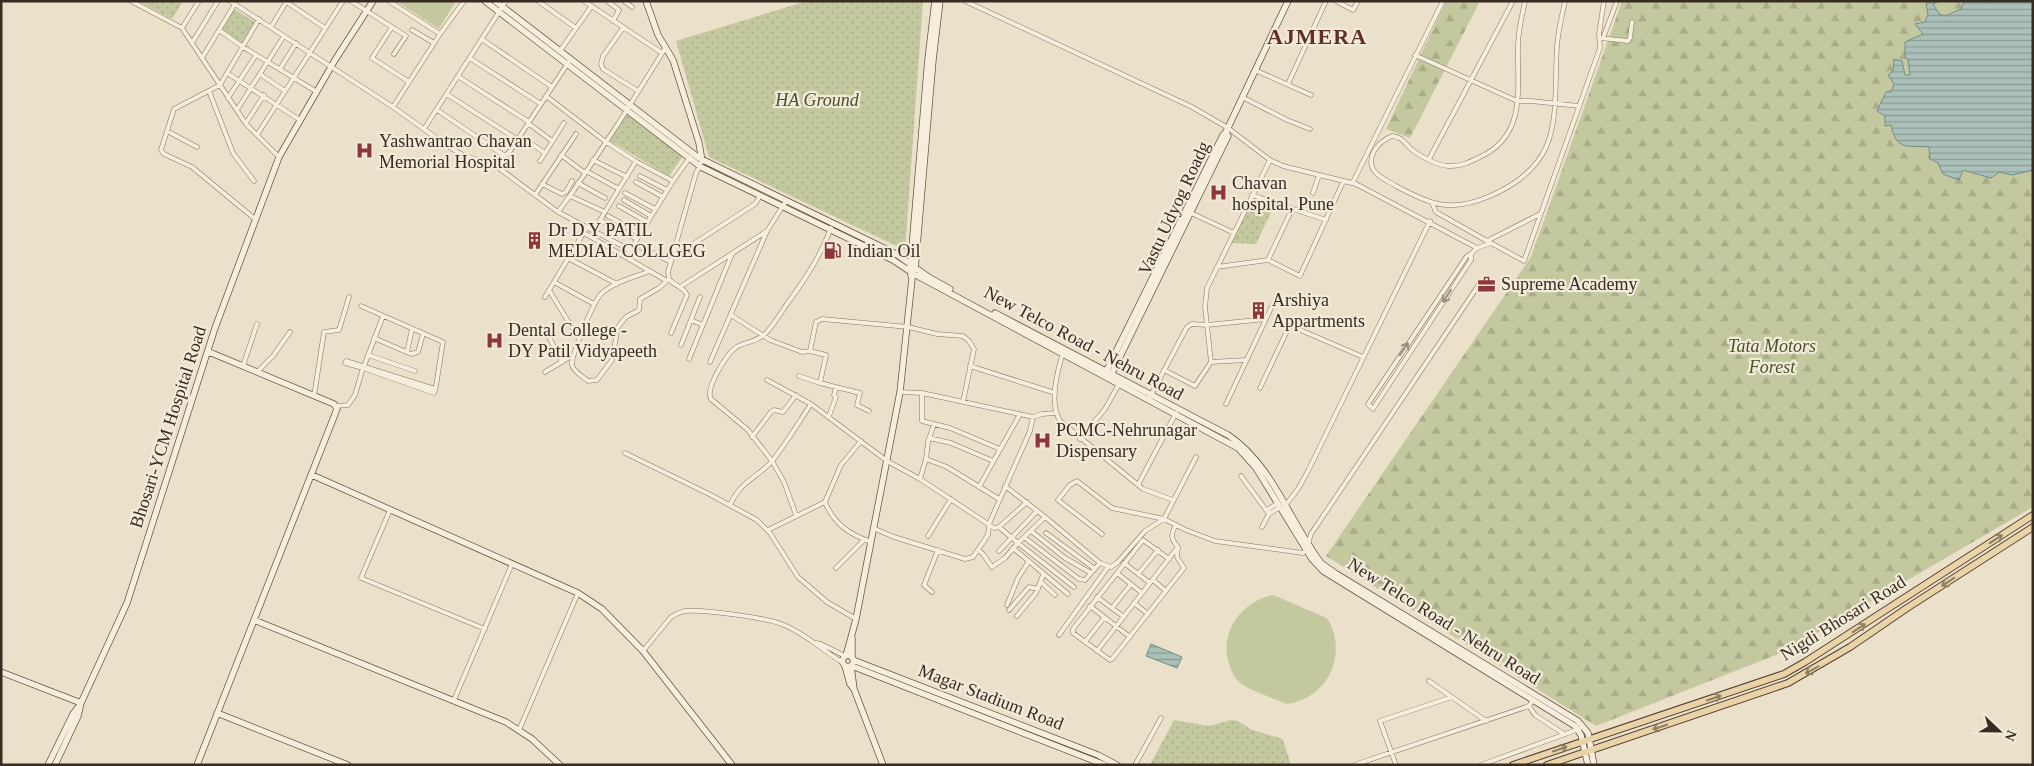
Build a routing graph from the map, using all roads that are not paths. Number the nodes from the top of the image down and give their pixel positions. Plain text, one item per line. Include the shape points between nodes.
1 (131, 1) edge
2 (199, 1) edge
3 (218, 1) edge
4 (230, 1) edge
5 (343, 1) edge
6 (351, 1) edge
7 (373, 1) edge
8 (389, 1) edge
9 (464, 1) edge
10 (485, 1) edge
11 (496, 1) edge
12 (506, 1) edge
13 (538, 1) edge
14 (584, 1) edge
15 (607, 1) edge
16 (624, 1) edge
17 (646, 1) edge
18 (935, 1) edge
19 (940, 1) edge
20 (965, 1) edge
21 (1288, 1) edge
22 (1326, 1) edge
23 (1336, 1) edge
24 (1358, 1) edge
25 (1442, 1) edge
26 (1513, 1) edge
27 (1525, 1) edge
28 (1565, 1) edge
29 (1604, 1) edge
30 (1617, 1) edge
31 (286, 2) edge
32 (235, 4) junction
33 (590, 4) edge
34 (632, 7) dead end
35 (367, 11) junction
36 (502, 11) junction
37 (259, 20) junction
38 (613, 21) junction
39 (1632, 22) dead end
40 (271, 27) junction
41 (392, 27) junction
42 (182, 28) junction
43 (325, 28) junction
44 (576, 28) junction
45 (623, 28) junction
46 (219, 30) junction
47 (412, 30) dead end
48 (440, 34) junction
49 (284, 36) junction
50 (1602, 38) junction
51 (483, 40) junction
52 (192, 43) junction
53 (296, 43) junction
54 (434, 43) junction
55 (243, 47) junction
56 (666, 47) junction
57 (309, 52) junction
58 (560, 52) junction
59 (662, 53) junction
60 (394, 54) dead end
61 (256, 55) junction
62 (1415, 55) junction
63 (202, 58) junction
64 (471, 58) junction
65 (268, 62) junction
66 (568, 62) junction
67 (332, 67) junction
68 (280, 69) junction
69 (1255, 70) junction
70 (227, 73) junction
71 (260, 74) junction
72 (294, 77) junction
73 (458, 77) junction
74 (1471, 80) junction
75 (239, 81) junction
76 (409, 82) junction
77 (1288, 84) junction
78 (220, 85) junction
79 (552, 87) junction
80 (251, 88) junction
81 (638, 90) junction
82 (209, 91) junction
83 (285, 91) junction
84 (318, 92) junction
85 (448, 94) junction
86 (1311, 95) dead end
87 (264, 96) junction
88 (546, 96) junction
89 (1242, 97) junction
90 (228, 98) junction
91 (1517, 101) junction
92 (1556, 103) junction
93 (277, 104) junction
94 (541, 104) junction
95 (1579, 106) junction
96 (393, 107) junction
97 (628, 107) junction
98 (237, 110) junction
99 (437, 110) junction
100 (300, 120) junction
101 (529, 122) junction
102 (246, 123) junction
103 (564, 123) dead end
104 (424, 129) junction
105 (1310, 129) dead end
106 (1227, 130) junction
107 (167, 131) junction
108 (576, 134) dead end
109 (257, 135) junction
110 (519, 138) junction
111 (552, 141) junction
112 (606, 142) junction
113 (197, 147) dead end
114 (545, 154) junction
115 (561, 155) junction
116 (505, 156) junction
117 (691, 156) junction
118 (279, 157) junction
119 (1429, 159) junction
120 (594, 160) junction
121 (1270, 160) junction
122 (540, 161) dead end
123 (636, 162) junction
124 (701, 163) junction
125 (496, 166) junction
126 (585, 172) junction
127 (1319, 175) junction
128 (640, 176) dead end
129 (626, 177) junction
130 (254, 181) dead end
131 (572, 181) dead end
132 (636, 182) dead end
133 (673, 182) junction
134 (1343, 182) junction
135 (1352, 182) junction
136 (578, 183) junction
137 (542, 184) junction
138 (619, 189) junction
139 (667, 190) junction
140 (626, 193) dead end
141 (1313, 193) dead end
142 (535, 195) junction
143 (1252, 195) junction
144 (570, 196) junction
145 (760, 196) junction
146 (663, 197) junction
147 (605, 198) dead end
148 (624, 200) dead end
149 (1432, 203) junction
150 (784, 204) junction
151 (619, 206) dead end
152 (655, 209) junction
153 (1292, 209) junction
154 (558, 212) junction
155 (606, 214) junction
156 (1540, 214) junction
157 (1189, 215) junction
158 (651, 216) junction
159 (255, 219) junction
160 (600, 220) junction
161 (1326, 220) junction
162 (1430, 221) junction
163 (647, 222) junction
164 (587, 227) junction
165 (832, 227) junction
166 (594, 230) junction
167 (768, 232) junction
168 (584, 233) junction
169 (1234, 233) junction
170 (640, 234) junction
171 (637, 239) junction
172 (634, 244) junction
173 (1477, 248) junction
174 (630, 250) junction
175 (732, 254) junction
176 (1471, 254) junction
177 (626, 257) junction
178 (673, 257) junction
179 (568, 258) junction
180 (1268, 260) junction
181 (671, 262) junction
182 (1217, 267) junction
183 (650, 271) junction
184 (912, 271) junction
185 (1453, 275) junction
186 (1458, 279) junction
187 (668, 280) junction
188 (554, 282) junction
189 (1480, 283) dead end
190 (618, 284) junction
191 (680, 286) junction
192 (548, 290) junction
193 (545, 296) dead end
194 (349, 297) dead end
195 (700, 297) dead end
196 (594, 304) junction
197 (361, 306) dead end
198 (1272, 306) dead end
199 (1433, 306) junction
200 (1438, 309) junction
201 (731, 315) junction
202 (383, 316) junction
203 (1266, 319) junction
204 (691, 320) junction
205 (257, 324) dead end
206 (703, 325) junction
207 (1207, 325) junction
208 (908, 327) junction
209 (412, 329) junction
210 (290, 332) dead end
211 (671, 333) dead end
212 (423, 334) junction
213 (548, 335) dead end
214 (763, 336) junction
215 (374, 338) junction
216 (579, 339) junction
217 (681, 345) dead end
218 (810, 351) junction
219 (1064, 351) junction
220 (209, 352) junction
221 (406, 352) junction
222 (368, 355) junction
223 (573, 356) junction
224 (1363, 357) junction
225 (689, 359) dead end
226 (1247, 360) junction
227 (346, 362) dead end
228 (562, 362) junction
229 (710, 362) dead end
230 (1211, 362) junction
231 (243, 366) junction
232 (970, 366) junction
233 (1393, 366) junction
234 (364, 367) junction
235 (1164, 370) junction
236 (1399, 370) junction
237 (415, 371) dead end
238 (257, 372) junction
239 (545, 372) dead end
240 (1108, 375) junction
241 (799, 376) dead end
242 (768, 380) dead end
243 (820, 383) junction
244 (1119, 384) junction
245 (836, 388) junction
246 (1260, 388) dead end
247 (900, 392) junction
248 (922, 393) junction
249 (1055, 393) junction
250 (314, 396) junction
251 (796, 396) junction
252 (1150, 397) junction
253 (963, 402) junction
254 (811, 404) junction
255 (1226, 404) dead end
256 (336, 406) junction
257 (869, 411) dead end
258 (1177, 411) junction
259 (1056, 413) junction
260 (1020, 414) junction
261 (829, 416) junction
262 (1033, 417) junction
263 (934, 424) junction
264 (752, 436) junction
265 (929, 438) junction
266 (1080, 438) junction
267 (861, 441) junction
268 (1000, 449) junction
269 (625, 453) dead end
270 (1196, 457) dead end
271 (926, 459) junction
272 (887, 460) junction
273 (772, 461) junction
274 (993, 461) junction
275 (312, 474) junction
276 (1241, 476) dead end
277 (920, 479) junction
278 (1138, 485) junction
279 (1005, 486) junction
280 (979, 487) junction
281 (951, 499) junction
282 (999, 499) junction
283 (1173, 500) junction
284 (825, 502) junction
285 (1027, 502) junction
286 (730, 505) junction
287 (1281, 506) junction
288 (390, 510) junction
289 (1037, 511) junction
290 (1268, 512) junction
291 (2033, 515) edge
292 (793, 516) junction
293 (1045, 517) junction
294 (1164, 519) junction
295 (989, 524) junction
296 (1176, 525) junction
297 (999, 527) junction
298 (1262, 527) dead end
299 (2033, 527) edge
300 (873, 528) junction
301 (768, 530) junction
302 (1031, 531) junction
303 (1046, 533) dead end
304 (1102, 534) dead end
305 (928, 536) dead end
306 (1010, 536) junction
307 (1024, 538) junction
308 (867, 541) junction
309 (1018, 544) junction
310 (1178, 547) junction
311 (1307, 547) junction
312 (1013, 548) junction
313 (938, 550) junction
314 (978, 550) junction
315 (1158, 550) junction
316 (999, 551) dead end
317 (1169, 559) junction
318 (1029, 561) junction
319 (1100, 563) junction
320 (1124, 563) junction
321 (512, 564) junction
322 (1108, 567) junction
323 (836, 568) dead end
324 (1095, 569) junction
325 (1117, 572) junction
326 (1091, 573) junction
327 (1138, 574) junction
328 (1043, 575) junction
329 (1041, 582) junction
330 (1151, 582) junction
331 (1131, 584) junction
332 (1074, 587) dead end
333 (1038, 590) junction
334 (1166, 590) junction
335 (932, 592) dead end
336 (578, 593) junction
337 (1142, 593) junction
338 (1068, 594) dead end
339 (1055, 595) dead end
340 (1097, 597) junction
341 (1134, 604) junction
342 (1007, 605) dead end
343 (1090, 606) junction
344 (1112, 608) junction
345 (1009, 610) dead end
346 (1148, 614) junction
347 (1017, 616) dead end
348 (1124, 617) junction
349 (856, 618) junction
350 (1104, 618) junction
351 (254, 620) junction
352 (1116, 627) junction
353 (484, 629) junction
354 (1059, 635) dead end
355 (1130, 637) junction
356 (1086, 642) junction
357 (1097, 650) junction
358 (643, 651) junction
359 (848, 661) junction
360 (1, 672) edge
361 (1429, 681) dead end
362 (1452, 697) junction
363 (1534, 698) junction
364 (454, 700) junction
365 (81, 703) junction
366 (1529, 706) junction
367 (217, 713) junction
368 (1161, 718) dead end
369 (1486, 721) junction
370 (1581, 728) junction
371 (519, 730) junction
372 (1564, 734) junction
373 (1590, 738) junction
374 (1582, 742) junction
375 (1588, 751) junction
376 (1391, 752) junction
377 (1499, 758) junction
378 (48, 765) edge
379 (55, 765) edge
380 (197, 765) edge
381 (348, 765) edge
382 (560, 765) edge
383 (732, 765) edge
384 (883, 765) edge
385 (1105, 765) edge
386 (1117, 765) edge
387 (1135, 765) edge
388 (1354, 765) edge
389 (1396, 765) edge
390 (1480, 765) edge
391 (1501, 765) edge
392 (1514, 765) edge
393 (1546, 765) edge
394 (1588, 765) edge
395 (1594, 765) edge

1 - 42 street
2 - 42 street
3 - 52 street
4 - 32 street
5 - 43 street
6 - 35 street
7 - 35 street
8 - 48 street
9 - 48 street
10 - 36 street
11 - 36 street
12 - 36 street
13 - 44 street
14 - 33 street
15 - 38 street via 620,10
16 - 34 street
17 - 56 street via 655,29
18 - 184 street
19 - 184 street
20 - 106 street via 1192,107
21 - 69 street, Vastu Udyog Roadg
22 - 77 street
23 - 24 street via 1353,10
25 - 62 street
26 - 74 street
27 - 91 street via 1518,44
28 - 92 street via 1557,46
29 - 50 street
30 - 50 street
31 - 40 street
31 - 43 street
32 - 37 street
32 - 46 street
33 - 38 street
33 - 44 street
35 - 41 street
35 - 67 street
36 - 51 street
36 - 58 street
36 - 66 street
37 - 40 street
37 - 55 street
38 - 45 street
39 - 50 street via 1628,41
40 - 49 street
41 - 60 street via 406,36
41 - 76 street via 372,58
42 - 52 street
43 - 57 street
44 - 58 street
45 - 59 street
45 - 81 street via 601,64 603,69
46 - 55 street
46 - 63 street
47 - 54 street
48 - 54 street
49 - 53 street
49 - 65 street
50 - 95 street
51 - 64 street
51 - 79 street
52 - 63 street
53 - 57 street
53 - 68 street
54 - 76 street
55 - 61 street
55 - 70 street
56 - 59 street
56 - 124 street via 700,143
57 - 67 street
57 - 72 street
58 - 66 street
59 - 81 street
61 - 65 street
61 - 75 street
62 - 74 street
62 - 135 street
63 - 78 street
64 - 73 street
64 - 94 street
65 - 68 street
65 - 71 street
66 - 79 street
66 - 97 street
67 - 84 street, Bhosari-YCM Hospital Road
67 - 96 street
68 - 72 street
69 - 77 street
69 - 89 street, Vastu Udyog Roadg
70 - 75 street
70 - 78 street
71 - 80 street
71 - 83 street
72 - 83 street
72 - 84 street
73 - 85 street
73 - 101 street
74 - 91 street
74 - 119 street
75 - 80 street
75 - 90 street
76 - 96 street
77 - 86 street
78 - 82 street
78 - 90 street
79 - 88 street
80 - 87 street
80 - 98 street
81 - 97 street
82 - 107 street via 174,108
82 - 130 street via 233,153
83 - 93 street
84 - 100 street, Bhosari-YCM Hospital Road
85 - 99 street
85 - 110 street
87 - 93 street
87 - 102 street
88 - 94 street
88 - 112 street
89 - 105 street
89 - 106 street, Vastu Udyog Roadg
90 - 98 street
91 - 92 street
91 - 119 street via 1509,133 1488,154 1455,166 1441,165
92 - 95 street
92 - 149 street via 1547,144 1518,181 1473,203 1458,206
93 - 100 street
93 - 109 street
94 - 101 street
95 - 156 street
96 - 104 street
97 - 112 street
97 - 117 street
98 - 102 street
99 - 104 street
99 - 116 street
100 - 118 street, Bhosari-YCM Hospital Road
101 - 110 street
101 - 111 street
102 - 109 street
103 - 111 street
104 - 125 street via 456,151
106 - 121 street
106 - 157 street, Vastu Udyog Roadg via 1228,136
107 - 113 street
107 - 159 street via 161,150 163,153 192,167
108 - 115 street
109 - 118 street
110 - 114 street
110 - 116 street
111 - 114 street
112 - 120 street
112 - 123 street
114 - 122 street
115 - 126 street
115 - 137 street
116 - 125 street
117 - 124 street
117 - 133 street
118 - 159 street, Bhosari-YCM Hospital Road
119 - 149 street via 1402,139 1392,136 1376,148 1371,164 1378,176
120 - 126 street
120 - 129 street
121 - 127 street
121 - 143 street
123 - 129 street
123 - 133 street
124 - 145 street, New Telco Road - Nehru Road
124 - 150 street, New Telco Road - Nehru Road
124 - 178 street
125 - 142 street
126 - 136 street
126 - 138 street
127 - 134 street
127 - 141 street
128 - 139 street
129 - 138 street
131 - 137 street via 562,194
132 - 146 street
133 - 139 street
134 - 135 street
134 - 161 street
135 - 162 street
136 - 144 street
136 - 147 street
137 - 142 street
138 - 155 street
139 - 146 street
140 - 152 street
142 - 154 street
143 - 153 street
143 - 169 street
144 - 154 street
144 - 155 street
145 - 150 street, New Telco Road - Nehru Road
145 - 178 street via 755,204
146 - 152 street
148 - 158 street
149 - 156 street via 1436,212 1487,241
150 - 165 street, New Telco Road - Nehru Road
150 - 167 street
151 - 163 street
152 - 158 street
153 - 161 street
153 - 180 street
154 - 164 street
155 - 160 street
155 - 170 street
156 - 173 street via 1524,261 1491,243
157 - 169 street
157 - 240 street, Vastu Udyog Roadg
158 - 163 street
159 - 220 street, Bhosari-YCM Hospital Road
160 - 166 street
160 - 171 street
161 - 180 street via 1300,276
162 - 173 street
162 - 224 street
163 - 170 street
164 - 166 street
164 - 168 street
165 - 184 street, New Telco Road - Nehru Road
165 - 214 street via 808,274
166 - 174 street
167 - 175 street
167 - 201 street
168 - 177 street
168 - 179 street
169 - 182 street
170 - 171 street
171 - 172 street
172 - 174 street
172 - 181 street
173 - 176 street
174 - 177 street
175 - 191 street
175 - 206 street
176 - 185 street
176 - 186 street via 1471,260
177 - 183 street
178 - 181 street
179 - 188 street
179 - 190 street
180 - 182 street
181 - 187 street
182 - 207 street via 1206,295
183 - 187 street
183 - 190 street
184 - 208 street
184 - 219 street, New Telco Road - Nehru Road
185 - 186 street
185 - 199 street
186 -> 200 street
187 - 191 street
187 - 223 street via 640,299 639,310 626,317 618,327 612,360 597,380 588,381 573,369
188 - 192 street
188 - 196 street
189 - 311 street via 1311,534
190 - 196 street via 601,294
191 - 211 street via 686,298
192 - 193 street
192 - 216 street
194 - 250 street via 339,330 324,332
195 - 204 street
196 - 216 street
197 - 202 street
198 - 203 street
199 - 200 street
233 -> 199 street
200 - 236 street
201 - 214 street
201 - 229 street
202 - 209 street
202 - 215 street
203 - 207 street
203 - 226 street
204 - 206 street
204 - 217 street
205 - 231 street
206 - 225 street
207 - 230 street
207 - 235 street via 1187,327
208 - 218 street via 822,319 816,322
208 - 232 street via 966,338 974,349
208 - 247 street
209 - 212 street
209 - 221 street
210 - 238 street
212 - 221 street via 418,352
212 - 234 street via 443,342 434,392
213 - 228 street
214 - 218 street via 802,352
214 - 264 street via 735,348 709,392 711,399
215 - 221 street
215 - 222 street
216 - 223 street
218 - 243 street via 826,355
219 - 240 street, New Telco Road - Nehru Road
219 - 249 street
220 - 231 street
220 - 365 street, Bhosari-YCM Hospital Road via 127,603
222 - 234 street
222 - 237 street
223 - 228 street
224 - 246 street via 1291,326
224 - 287 street via 1302,483
226 - 230 street
226 - 255 street
227 - 234 street
228 - 239 street
230 - 235 street via 1195,386
231 - 238 street
232 - 249 street
232 - 253 street
233 - 236 street
233 - 236 street via 1368,404 1373,409
234 - 256 street via 355,395 348,405
235 - 252 street
238 - 250 street
240 - 244 street, New Telco Road - Nehru Road
240 - 252 street, New Telco Road - Nehru Road
241 - 243 street
242 - 251 street
243 - 245 street
244 - 252 street, New Telco Road - Nehru Road
244 - 266 street via 1105,408
245 - 257 street via 860,393 857,406
245 - 261 street
247 - 248 street
247 - 272 street
248 - 253 street
248 - 263 street via 922,421
249 - 259 street
250 - 256 street
251 - 254 street
251 - 264 street via 783,412 771,412
252 - 258 street, New Telco Road - Nehru Road
253 - 260 street
254 - 261 street
254 - 273 street
256 - 275 street via 336,414
258 - 278 street
258 - 287 street, New Telco Road - Nehru Road via 1228,435 1260,465
259 - 262 street
259 - 266 street via 1065,427
260 - 262 street
260 - 268 street
261 - 267 street
262 - 279 street
263 - 265 street
263 - 268 street
264 - 273 street
265 - 271 street
265 - 274 street
266 - 278 street
267 - 272 street
267 - 284 street via 841,465
268 - 274 street
269 - 286 street
270 - 283 street
271 - 277 street
271 - 280 street via 947,467
272 - 277 street
272 - 300 street
273 - 286 street via 744,484
273 - 292 street via 784,482
274 - 280 street
275 - 288 street
275 - 351 street
276 - 290 street
277 - 281 street
278 - 283 street
279 - 282 street
279 - 285 street
280 - 282 street
281 - 295 street
281 - 305 street
282 - 295 street
283 - 294 street
284 - 292 street
284 - 308 street via 837,523
285 - 289 street
285 - 297 street
286 - 301 street
287 - 290 street
287 - 311 street, New Telco Road - Nehru Road
288 - 321 street
288 - 353 street via 361,578
289 - 293 street
289 - 306 street
290 - 298 street
373 -> 291 main road, Nigdi Bhosari Road via 1784,674
292 - 301 street
293 - 302 street
293 - 319 street
294 - 296 street
294 - 304 street via 1112,508 1077,482 1070,485 1058,500
294 - 322 street via 1145,531 1115,565
295 - 297 street
295 - 314 street via 988,535
296 - 310 street via 1171,533
296 - 311 street via 1221,542 1275,547 1300,554
297 - 306 street
299 -> 375 main road, Nigdi Bhosari Road via 1850,647 1788,683
300 - 308 street
300 - 313 street via 894,538
301 - 349 street via 803,581 827,602
302 - 307 street
302 - 326 street via 1065,558
303 - 324 street
306 - 309 street
306 - 316 street
307 - 309 street
307 - 326 street via 1078,580 1084,580
308 - 323 street
308 - 349 street
309 - 312 street
309 - 332 street
310 - 317 street
310 - 334 street via 1178,560 1184,567
311 - 363 street, New Telco Road - Nehru Road via 1326,567
312 - 314 street via 992,567
312 - 318 street
313 - 314 street via 968,559
313 - 335 street via 924,585
315 - 317 street
315 - 320 street via 1143,540
315 - 327 street
317 - 330 street
318 - 328 street
318 - 342 street
319 - 322 street
319 - 324 street
320 - 325 street
320 - 327 street
321 - 336 street
321 - 353 street
322 - 354 street
324 - 326 street
325 - 331 street
325 - 340 street
327 - 330 street
328 - 329 street
328 - 338 street
329 - 333 street
329 - 339 street
330 - 334 street
330 - 337 street
331 - 337 street
331 - 344 street
333 - 345 street via 1028,587
333 - 347 street
334 - 346 street
336 - 358 street via 602,609
336 - 371 street
337 - 341 street
340 - 343 street
340 - 344 street
341 - 346 street
341 - 348 street
343 - 350 street
343 - 356 street via 1072,631
344 - 348 street
346 - 355 street
348 - 352 street
349 - 359 street via 848,644
350 - 352 street
350 - 356 street
351 - 364 street
351 - 367 street
352 - 355 street
352 - 357 street
353 - 364 street
355 - 357 street via 1111,660
356 - 357 street
358 - 359 street, Magar Stadium Road via 671,617 692,611 768,620 791,628 819,648
358 - 383 street
359 - 384 street via 850,684
359 - 385 street, Magar Stadium Road
359 - 386 street, Magar Stadium Road
360 - 365 street
361 - 362 street
362 - 369 street
362 - 376 street via 1380,721
363 - 366 street
363 - 370 street, New Telco Road - Nehru Road
364 - 371 street
365 - 378 street
365 - 379 street
366 - 369 street
366 - 372 street via 1535,715
367 - 380 street
367 - 381 street
368 - 387 street
369 - 376 street
370 - 372 street
370 - 373 street, New Telco Road - Nehru Road
370 - 374 street
371 - 382 street
372 - 377 street
373 - 374 main road, Nigdi Bhosari Road
373 - 375 street, New Telco Road - Nehru Road
374 - 375 street
392 -> 374 main road, Nigdi Bhosari Road
375 - 393 main road, Nigdi Bhosari Road
375 - 394 street
375 - 395 street
376 - 388 street
376 - 389 street
377 - 390 street
377 - 391 street

